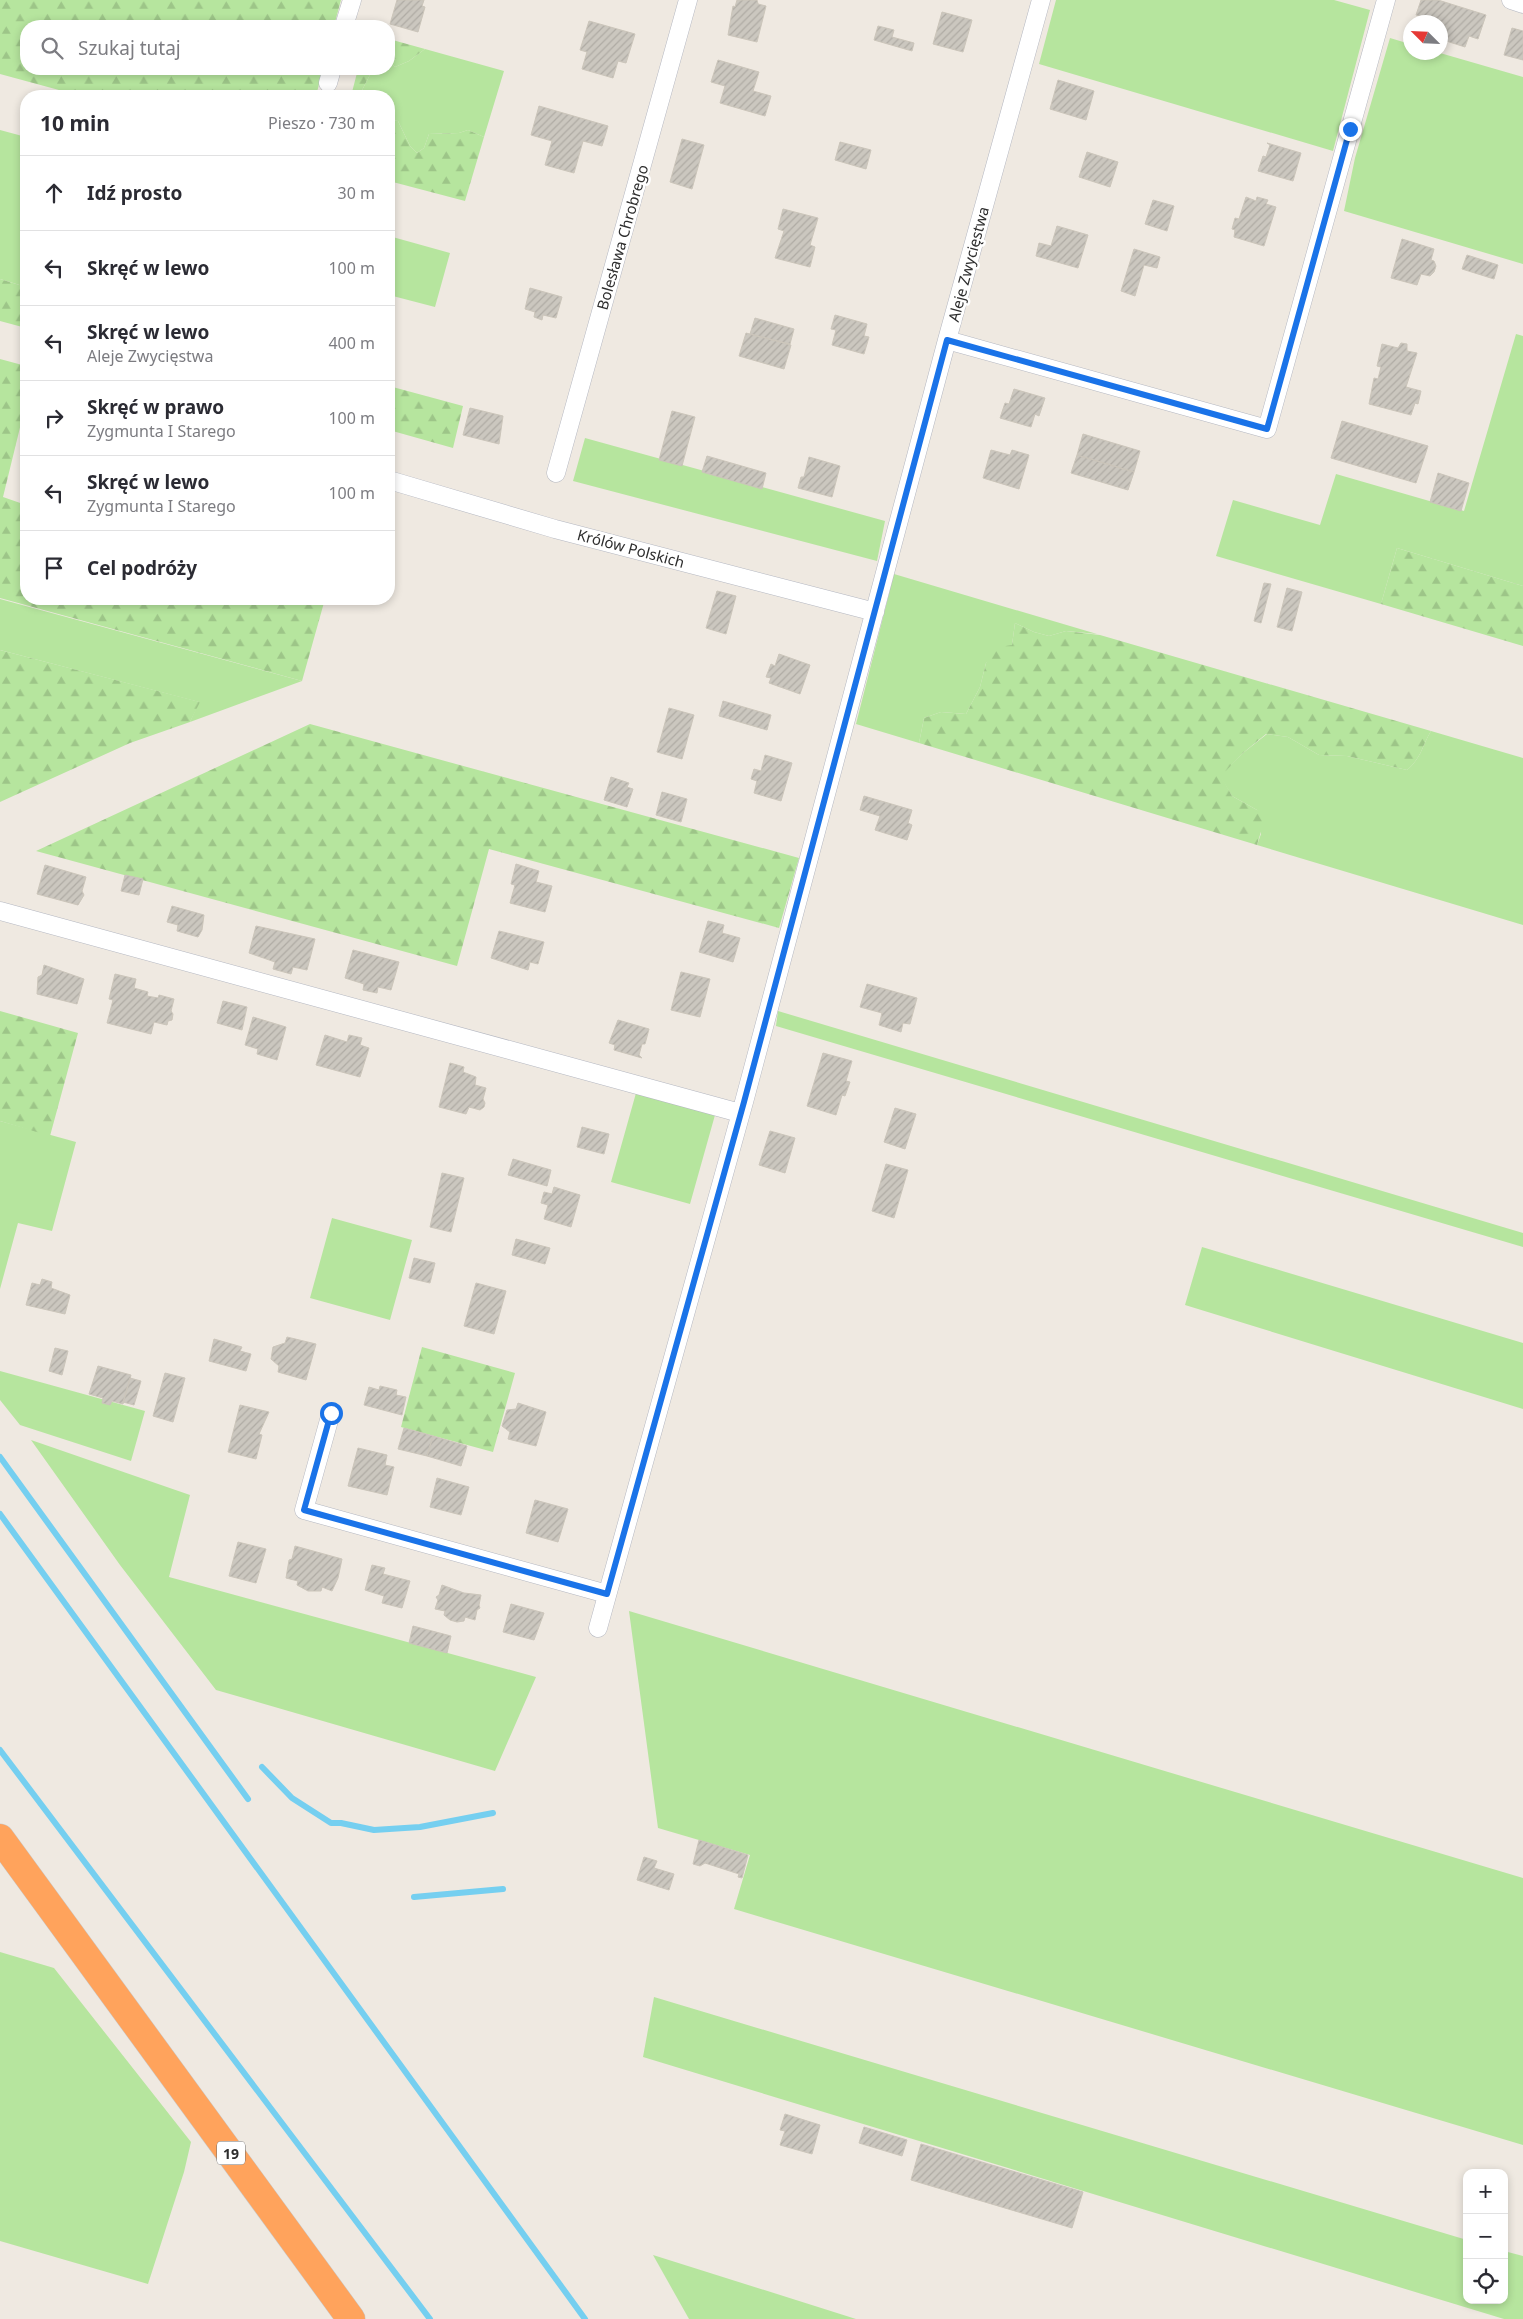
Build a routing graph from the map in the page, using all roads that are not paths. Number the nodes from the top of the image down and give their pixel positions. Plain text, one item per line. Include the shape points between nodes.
1 (352, 0) edge
2 (688, 0) edge
3 (1041, 0) edge
4 (1386, 0) edge
5 (1511, 0) edge
6 (1523, 4) edge
7 (346, 20) edge
8 (947, 340) junction
9 (556, 473) dead end
10 (395, 482) edge
11 (874, 612) junction
12 (0, 911) edge
13 (740, 1113) junction
14 (331, 1413) dead end
15 (607, 1594) junction
16 (598, 1628) dead end
17 (0, 1838) edge
18 (351, 2319) edge

1 - 7 street
2 - 9 street, Bolesława Chrobrego
3 - 8 street, Aleje Zwycięstwa
4 - 8 street via 1267,429
5 - 6 street
8 - 11 street, Aleje Zwycięstwa
10 - 11 street, Królów Polskich via 555,529
11 - 13 street, Aleje Zwycięstwa
12 - 13 street
13 - 15 street, Aleje Zwycięstwa
14 - 15 street via 304,1510
15 - 16 street, Aleje Zwycięstwa
17 - 18 highway, 19

